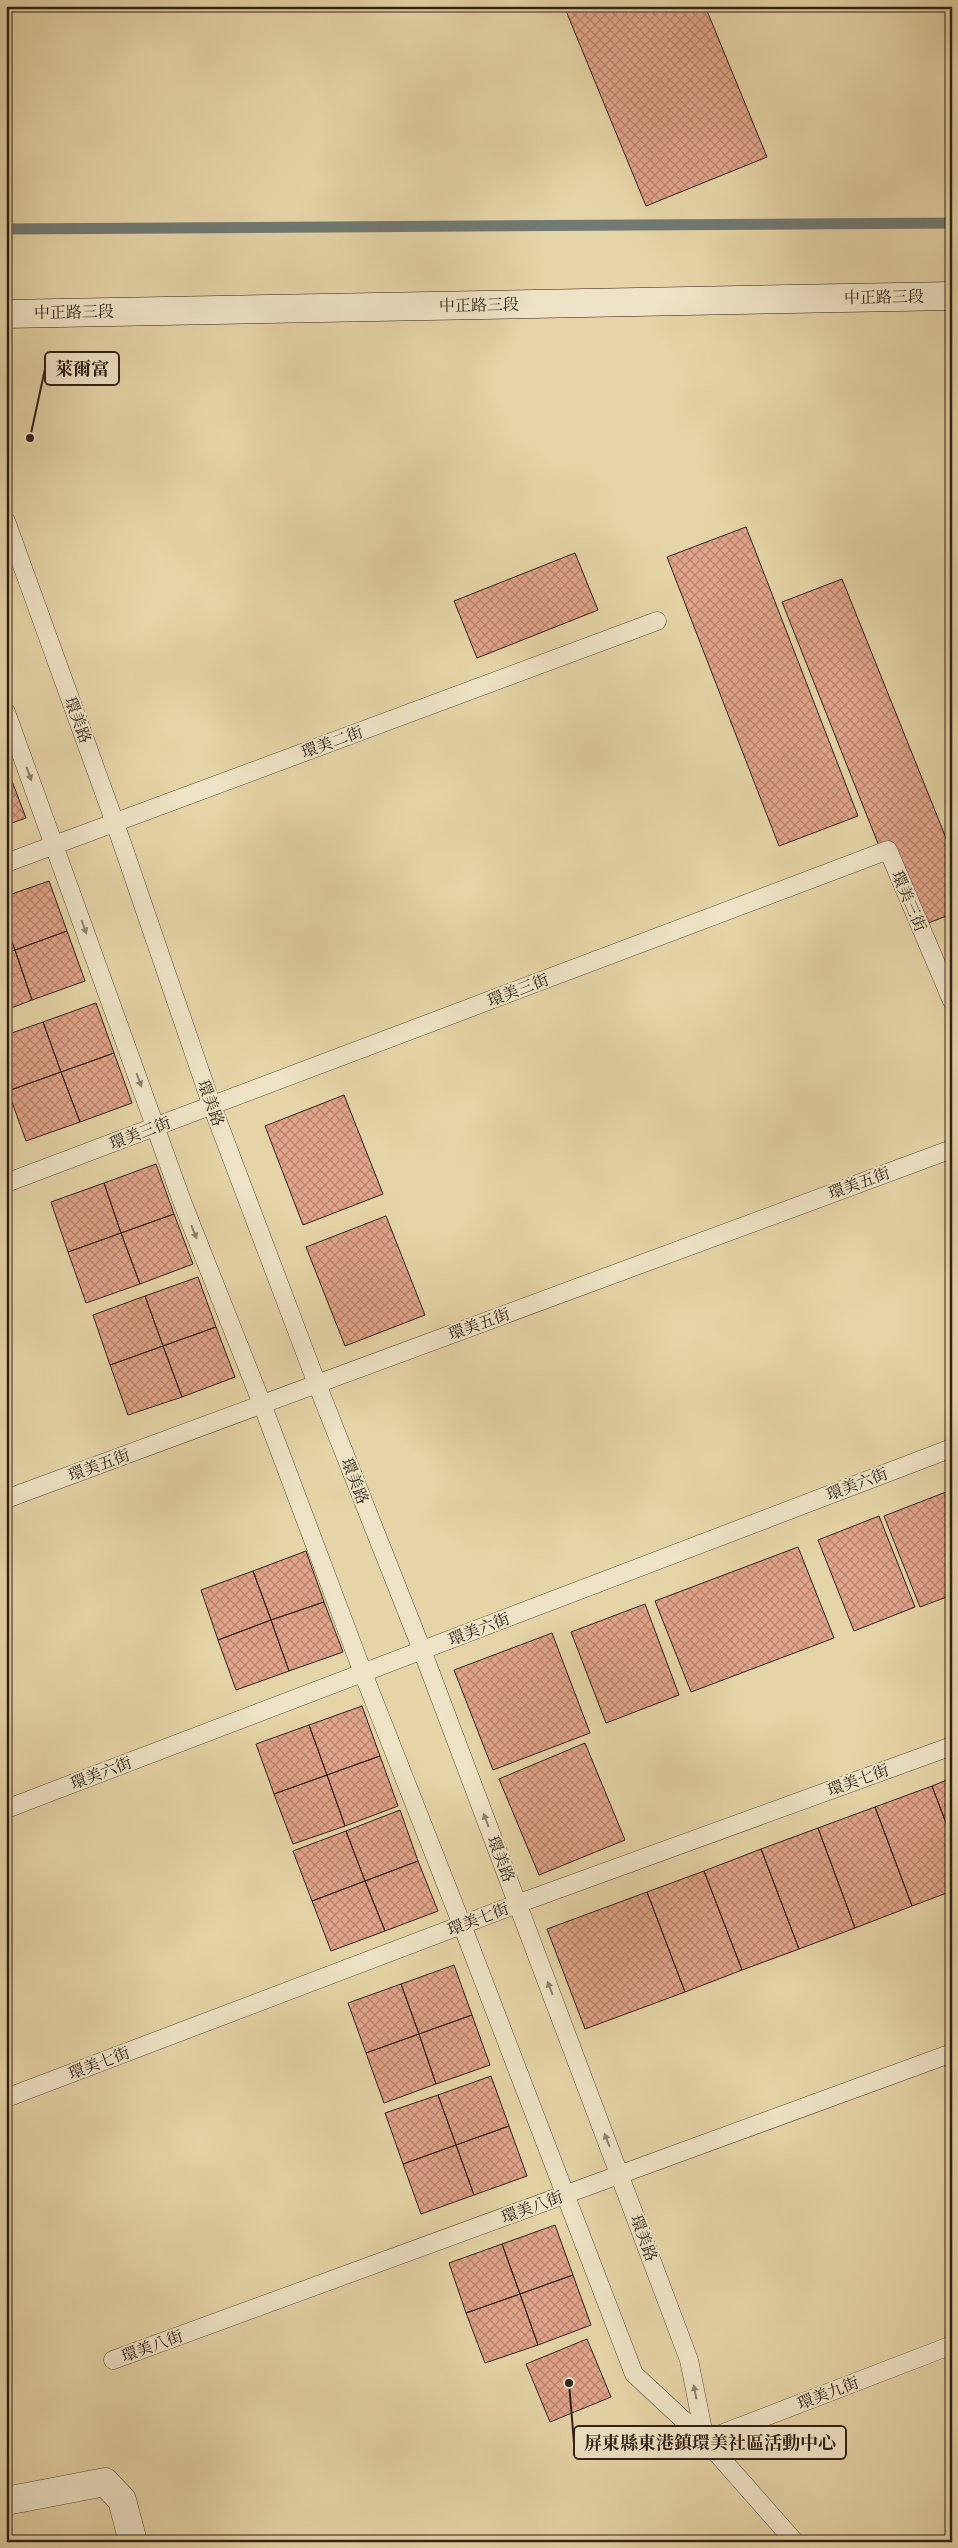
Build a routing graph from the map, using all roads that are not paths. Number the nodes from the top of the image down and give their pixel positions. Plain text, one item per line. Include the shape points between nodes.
1 (952, 296) edge
2 (6, 314) edge
3 (6, 521) edge
4 (10, 541) edge
5 (657, 621) dead end
6 (6, 712) edge
7 (115, 823) junction
8 (54, 845) junction
9 (6, 863) edge
10 (950, 996) edge
11 (212, 1106) junction
12 (156, 1127) junction
13 (952, 1149) edge
14 (6, 1183) edge
15 (317, 1384) junction
16 (262, 1404) junction
17 (952, 1448) edge
18 (6, 1499) edge
19 (422, 1650) junction
20 (363, 1673) junction
21 (952, 1746) edge
22 (6, 1809) edge
23 (517, 1904) junction
24 (462, 1924) junction
25 (952, 2053) edge
26 (6, 2098) edge
27 (620, 2174) junction
28 (566, 2194) junction
29 (952, 2345) edge
30 (113, 2360) dead end
31 (705, 2440) junction
32 (6, 2501) edge
33 (133, 2542) edge
34 (795, 2542) edge

1 - 2 main road, 中正路三段
3 - 4 lane, 環美路
4 - 7 lane, 環美路
5 - 7 lane, 環美二街
6 -> 8 lane
7 - 8 lane, 環美二街
7 - 11 lane, 環美路
8 - 9 lane, 環美二街
8 -> 12 lane
10 - 11 lane, 環美三街 via 888,850
11 - 12 lane, 環美三街
11 - 15 lane, 環美路
12 - 14 lane, 環美三街
12 -> 16 lane
13 - 15 lane, 環美五街
15 - 16 lane, 環美五街
15 - 19 lane, 環美路
16 - 18 lane, 環美五街
16 - 20 lane
17 - 19 lane, 環美六街
19 - 20 lane, 環美六街
23 -> 19 lane, 環美路
20 - 22 lane, 環美六街
20 - 24 lane
21 - 23 lane, 環美七街
23 - 24 lane, 環美七街
27 -> 23 lane, 環美路
24 - 26 lane, 環美七街
24 - 28 lane
25 - 27 lane, 環美八街
27 - 28 lane, 環美八街
31 -> 27 lane, 環美路 via 689,2360
28 - 30 lane, 環美八街
28 - 31 lane via 634,2374
29 - 31 lane, 環美九街
31 - 34 lane
32 - 33 main road via 105,2482 122,2500

